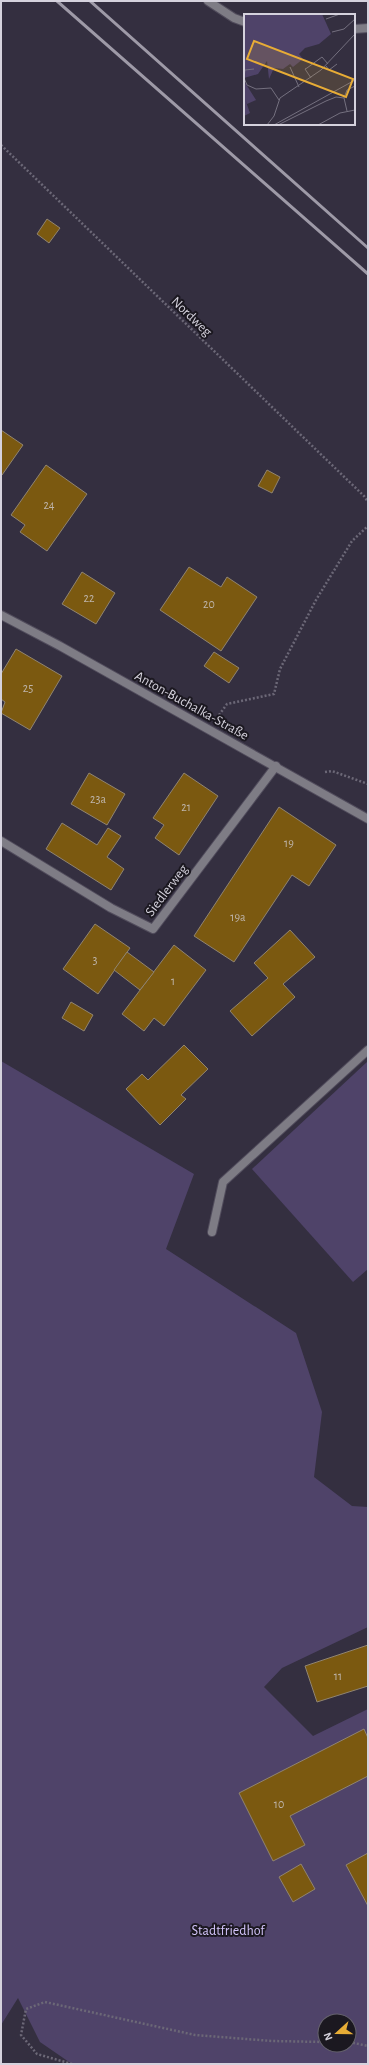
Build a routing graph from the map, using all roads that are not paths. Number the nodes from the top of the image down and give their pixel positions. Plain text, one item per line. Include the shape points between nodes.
1 (208, 1) edge
2 (244, 22) edge
3 (368, 28) edge
4 (355, 29) edge
5 (1, 616) edge
6 (276, 766) junction
7 (368, 819) edge
8 (1, 842) edge
9 (368, 1050) edge
10 (212, 1232) dead end

1 - 2 street
3 - 4 street
5 - 6 street, Anton-Buchalka-Straße
6 - 7 street, Anton-Buchalka-Straße
6 - 8 street, Siedlerweg via 153,929 111,908
9 - 10 street via 223,1182

